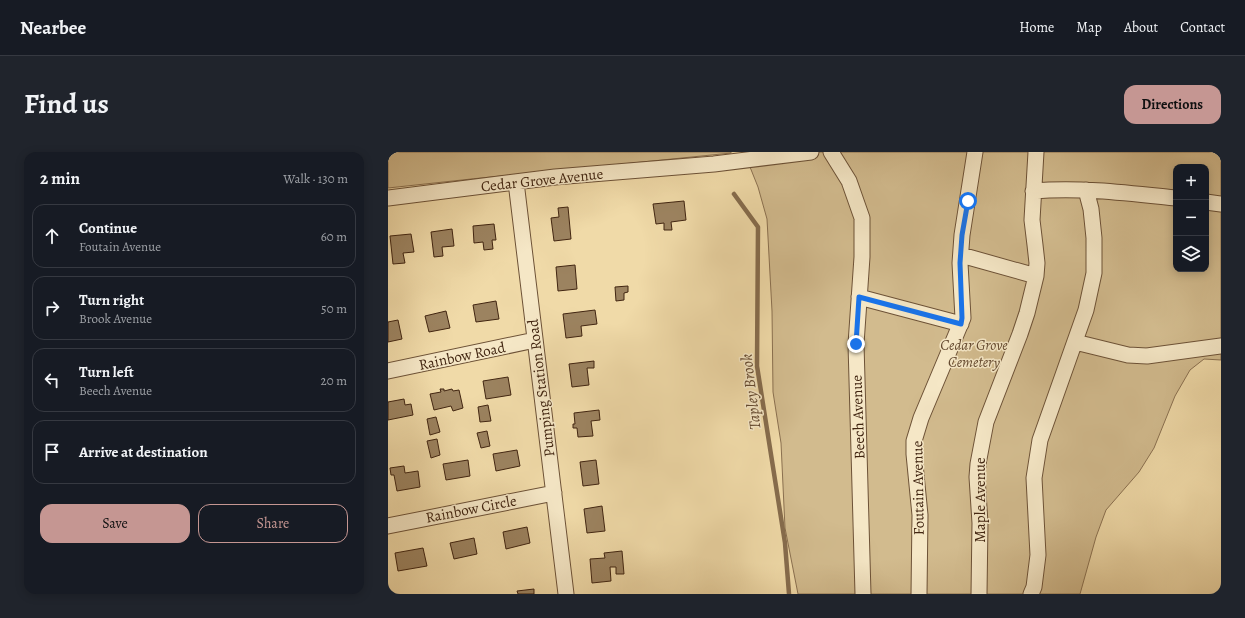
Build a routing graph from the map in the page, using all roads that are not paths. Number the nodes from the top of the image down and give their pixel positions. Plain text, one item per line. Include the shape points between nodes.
1 (811, 152) edge
2 (831, 152) edge
3 (976, 152) edge
4 (1036, 152) edge
5 (516, 182) junction
6 (1086, 190) junction
7 (1033, 191) junction
8 (388, 198) edge
9 (1173, 198) edge
10 (1209, 202) edge
11 (1221, 204) edge
12 (961, 255) junction
13 (1036, 276) junction
14 (859, 297) junction
15 (961, 324) junction
16 (535, 340) junction
17 (1075, 342) junction
18 (1221, 346) edge
19 (388, 372) edge
20 (554, 493) junction
21 (388, 526) edge
22 (566, 594) edge
23 (863, 594) edge
24 (919, 594) edge
25 (980, 594) edge
26 (1031, 594) edge

1 - 5 street, Cedar Grove Avenue via 696,166
2 - 14 street, Beech Avenue via 849,181 862,218
3 - 12 street, Foutain Avenue
4 - 7 street, Maple Avenue
5 - 8 street, Cedar Grove Avenue
5 - 16 street, Pumping Station Road
6 - 7 street
6 - 9 street
6 - 17 street via 1094,238 1094,274
7 - 13 street, Maple Avenue via 1032,220
10 - 11 street
12 - 13 street
12 - 15 street, Foutain Avenue
13 - 25 street, Maple Avenue via 1027,313 995,396 981,442 977,477
14 - 15 street
14 - 23 street, Beech Avenue via 856,344
15 - 24 street, Foutain Avenue via 914,441 920,515
16 - 19 street, Rainbow Road
16 - 20 street, Pumping Station Road
17 - 18 street via 1128,355 1147,356
17 - 26 street via 1040,440 1034,478 1038,554
20 - 21 street, Rainbow Circle
20 - 22 street, Pumping Station Road

